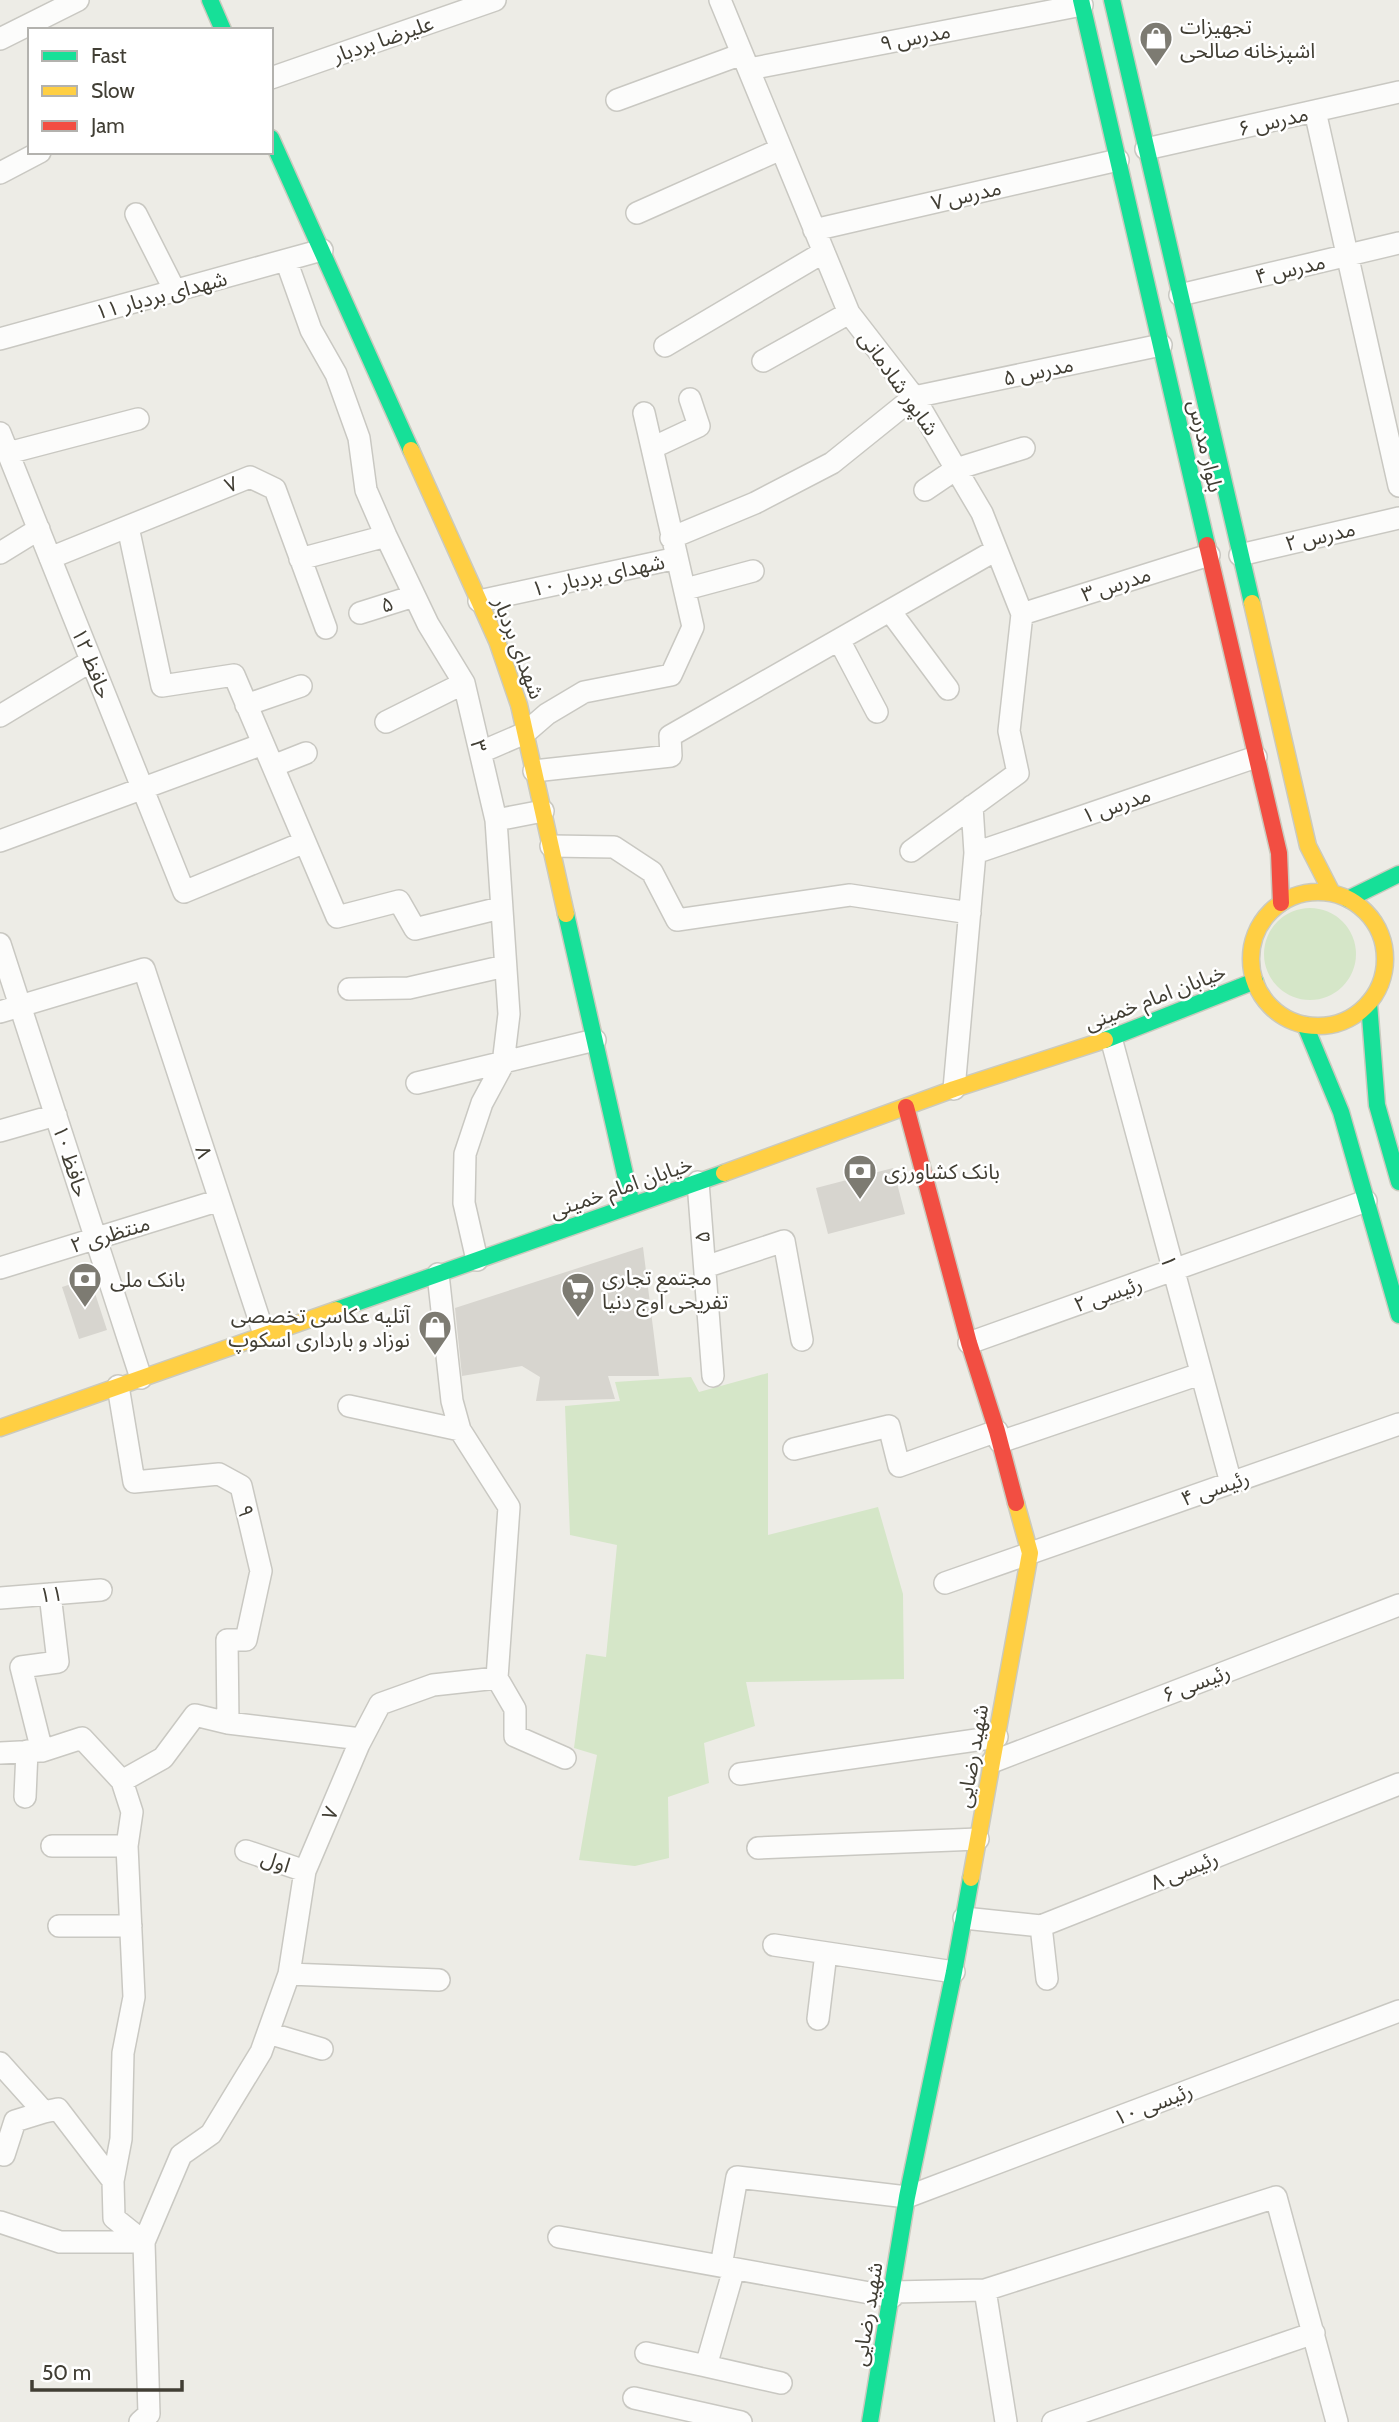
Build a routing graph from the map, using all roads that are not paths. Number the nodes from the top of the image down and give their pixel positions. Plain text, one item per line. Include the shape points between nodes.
1 (78, 0) edge
2 (210, 0) edge
3 (495, 0) edge
4 (720, 0) edge
5 (1112, 0) edge
6 (1081, 3) edge
7 (222, 28) edge
8 (0, 38) edge
9 (745, 61) junction
10 (273, 77) edge
11 (1399, 92) edge
12 (617, 100) dead end
13 (1315, 111) junction
14 (273, 142) edge
15 (781, 149) junction
16 (1146, 149) junction
17 (36, 154) edge
18 (1118, 160) junction
19 (0, 173) edge
20 (637, 213) dead end
21 (136, 214) dead end
22 (814, 230) junction
23 (1399, 243) edge
24 (322, 250) junction
25 (824, 252) junction
26 (1348, 256) junction
27 (286, 260) junction
28 (174, 291) junction
29 (1180, 295) junction
30 (849, 313) junction
31 (0, 339) edge
32 (1161, 345) junction
33 (665, 346) dead end
34 (371, 360) junction
35 (763, 361) dead end
36 (336, 374) junction
37 (914, 397) junction
38 (690, 399) dead end
39 (644, 413) dead end
40 (138, 419) dead end
41 (4, 443) edge
42 (652, 448) junction
43 (1024, 448) dead end
44 (956, 469) junction
45 (1399, 486) edge
46 (925, 490) dead end
47 (1399, 518) edge
48 (128, 527) junction
49 (39, 529) junction
50 (386, 536) junction
51 (674, 548) junction
52 (996, 550) junction
53 (0, 553) edge
54 (1209, 555) junction
55 (1240, 555) junction
56 (50, 558) junction
57 (300, 559) junction
58 (753, 571) dead end
59 (686, 589) junction
60 (414, 596) junction
61 (479, 601) junction
62 (890, 611) junction
63 (360, 613) dead end
64 (1022, 614) junction
65 (326, 628) dead end
66 (839, 640) junction
67 (92, 661) junction
68 (464, 683) junction
69 (301, 686) dead end
70 (948, 689) dead end
71 (246, 705) junction
72 (877, 712) dead end
73 (0, 716) edge
74 (386, 722) dead end
75 (526, 733) junction
76 (263, 744) junction
77 (481, 752) junction
78 (306, 753) dead end
79 (1256, 757) junction
80 (273, 766) junction
81 (534, 771) junction
82 (143, 790) junction
83 (972, 806) junction
84 (543, 811) junction
85 (496, 820) junction
86 (0, 841) edge
87 (305, 842) junction
88 (551, 846) junction
89 (911, 850) dead end
90 (975, 853) junction
91 (1399, 874) edge
92 (1332, 893) junction
93 (1348, 899) junction
94 (1281, 903) junction
95 (500, 908) junction
96 (970, 914) junction
97 (0, 943) edge
98 (1399, 958) edge
99 (505, 966) junction
100 (1255, 981) junction
101 (349, 989) dead end
102 (1379, 989) junction
103 (1369, 1003) junction
104 (10, 1009) edge
105 (1305, 1025) junction
106 (1111, 1038) junction
107 (595, 1041) junction
108 (503, 1064) junction
109 (418, 1083) dead end
110 (954, 1089) junction
111 (906, 1107) junction
112 (56, 1115) junction
113 (0, 1131) edge
114 (698, 1182) junction
115 (1399, 1182) edge
116 (220, 1200) junction
117 (1366, 1202) junction
118 (632, 1205) junction
119 (96, 1239) junction
120 (477, 1260) junction
121 (705, 1267) junction
122 (0, 1268) edge
123 (1172, 1271) junction
124 (438, 1274) junction
125 (1399, 1315) edge
126 (264, 1334) junction
127 (802, 1340) dead end
128 (969, 1343) junction
129 (1200, 1374) junction
130 (713, 1376) dead end
131 (141, 1378) junction
132 (118, 1386) junction
133 (349, 1406) dead end
134 (1399, 1424) edge
135 (0, 1428) edge
136 (460, 1430) junction
137 (998, 1436) junction
138 (794, 1449) dead end
139 (1231, 1483) junction
140 (1030, 1553) junction
141 (945, 1583) dead end
142 (101, 1590) dead end
143 (50, 1594) junction
144 (0, 1598) edge
145 (1399, 1605) edge
146 (497, 1678) junction
147 (228, 1723) junction
148 (997, 1737) junction
149 (361, 1740) junction
150 (35, 1751) junction
151 (0, 1753) edge
152 (565, 1758) dead end
153 (992, 1762) junction
154 (740, 1774) dead end
155 (122, 1781) junction
156 (1399, 1784) edge
157 (24, 1797) dead end
158 (978, 1839) junction
159 (52, 1846) dead end
160 (127, 1846) junction
161 (758, 1848) dead end
162 (246, 1850) dead end
163 (306, 1871) junction
164 (964, 1919) junction
165 (59, 1926) dead end
166 (131, 1926) junction
167 (1041, 1926) junction
168 (774, 1945) dead end
169 (825, 1953) junction
170 (954, 1972) junction
171 (289, 1974) junction
172 (1047, 1979) dead end
173 (439, 1980) dead end
174 (1399, 2011) edge
175 (818, 2019) dead end
176 (268, 2033) junction
177 (322, 2049) dead end
178 (0, 2063) edge
179 (44, 2112) junction
180 (4, 2155) dead end
181 (113, 2182) junction
182 (907, 2197) junction
183 (0, 2222) edge
184 (559, 2237) dead end
185 (144, 2242) junction
186 (727, 2267) junction
187 (985, 2290) junction
188 (893, 2295) junction
189 (1314, 2333) junction
190 (646, 2353) dead end
191 (706, 2366) junction
192 (781, 2383) dead end
193 (634, 2398) dead end
194 (140, 2422) edge
195 (741, 2422) edge
196 (870, 2422) edge
197 (1006, 2422) edge
198 (1053, 2422) edge
199 (1337, 2422) edge

1 - 8 street
2 - 7 street
3 - 10 street, علیرضا بردبار
4 - 9 street, شاپور شادمانی
5 - 16 street, بلوار مدرس
6 - 9 street, مدرس ۹
6 - 18 street, بلوار مدرس
9 - 12 street, مدرس ۹
9 - 15 street, شاپور شادمانی
11 - 13 street, مدرس ۶
13 - 16 street, مدرس ۶
13 - 26 street
14 - 24 street, شهدای بردبار
15 - 20 street
15 - 22 street, شاپور شادمانی
16 - 29 street, بلوار مدرس
17 - 19 street
18 - 22 street, مدرس ۷
18 - 32 street, بلوار مدرس
21 - 28 street
22 - 25 street, شاپور شادمانی
23 - 26 street, مدرس ۴
24 - 27 street, شهدای بردبار ۱۱
24 - 34 street, شهدای بردبار
25 - 30 street, شاپور شادمانی
25 - 33 street
26 - 29 street, مدرس ۴
26 - 45 street
27 - 28 street, شهدای بردبار ۱۱
27 - 36 street, ۳ via 311,330
28 - 31 street, شهدای بردبار ۱۱
29 - 55 street, بلوار مدرس
30 - 35 street
30 - 37 street, شاپور شادمانی
32 - 37 street, مدرس ۵
32 - 54 street, بلوار مدرس
34 - 36 street
34 - 61 street, شهدای بردبار
36 - 50 street, ۳ via 359,438 366,490
37 - 44 street, شاپور شادمانی
37 - 51 street, شهدای بردبار ۱۰ via 832,463
38 - 42 street via 699,426
39 - 42 street
40 - 41 street
41 - 49 street, حافظ ۱۲
42 - 51 street
43 - 44 street
44 - 46 street
44 - 52 street, شاپور شادمانی via 982,513
47 - 55 street, مدرس ۲
48 - 56 street, ۷
48 - 57 street, ۷ via 250,477 275,489
48 - 71 street via 162,686 234,675
49 - 53 street
49 - 56 street, حافظ ۱۲
50 - 57 street
50 - 60 street, ۳
51 - 59 street
51 - 61 street, شهدای بردبار ۱۰
52 - 62 street
52 - 64 street, شاپور شادمانی
54 - 64 street, مدرس ۳
54 - 79 street, بلوار مدرس
55 - 92 street, بلوار مدرس via 1308,846
56 - 67 street, حافظ ۱۲
57 - 65 street, ۷
58 - 59 street
59 - 75 street via 693,627 671,675 584,692 547,713
60 - 63 street, ۵
60 - 68 street, ۳
61 - 75 street, شهدای بردبار
62 - 66 street
62 - 70 street
64 - 83 street, شاپور شادمانی via 1009,731 1018,773
66 - 72 street
66 - 81 street via 670,736 671,756
67 - 73 street
67 - 82 street, حافظ ۱۲
68 - 74 street
68 - 77 street, ۳
69 - 71 street
71 - 76 street
75 - 77 street
75 - 81 street, شهدای بردبار
76 - 80 street
76 - 82 street
77 - 85 street, ۳
78 - 80 street
79 - 90 street, مدرس ۱
79 - 94 street, بلوار مدرس via 1279,853
80 - 87 street
81 - 84 street, شهدای بردبار
82 - 86 street
82 - 87 street, حافظ ۱۲ via 184,892
83 - 89 street
83 - 90 street
84 - 85 street
84 - 88 street, شهدای بردبار
85 - 95 street, ۳
87 - 95 street via 337,916 399,901 415,929
88 - 96 street via 614,847 652,872 677,920 850,895
88 - 107 street, شهدای بردبار
90 - 96 street
91 - 93 street
92 - 93 street
92 - 94 street via 1297,895
93 - 102 street via 1363,909 1382,937 1385,955
94 - 100 street via 1268,915 1252,946
95 - 99 street, ۳
96 - 110 street
97 - 104 street, حافظ ۱۰
98 - 102 street
99 - 101 street via 409,988
99 - 108 street, ۳ via 509,1014
100 - 105 street via 1274,1009
100 - 106 street, خیابان امام خمینی
102 - 103 street
103 - 105 street via 1340,1022
103 - 115 street via 1377,1105
104 - 112 street, حافظ ۱۰
104 - 116 street, ۸ via 144,969
105 - 117 street via 1341,1112
106 - 110 street, خیابان امام خمینی
106 - 123 street, ۱
107 - 108 street
107 - 118 street, شهدای بردبار
108 - 109 street
108 - 120 street, ۳ via 482,1103 464,1154 464,1203
110 - 111 street, خیابان امام خمینی
111 - 114 street, خیابان امام خمینی
111 - 128 street, شهید رضایی
112 - 113 street
112 - 119 street, حافظ ۱۰
114 - 118 street, خیابان امام خمینی
114 - 121 street, ۵
116 - 119 street, منتظری ۲
116 - 126 street, ۸
117 - 123 street, رئیسی ۲
117 - 125 street
118 - 120 street, خیابان امام خمینی
119 - 122 street, منتظری ۲
119 - 131 street, حافظ ۱۰
120 - 124 street, خیابان امام خمینی
121 - 127 street via 784,1241
121 - 130 street, ۵
123 - 128 street, رئیسی ۲
123 - 129 street, ۱
124 - 126 street, خیابان امام خمینی
124 - 136 street via 452,1401
126 - 131 street, خیابان امام خمینی
128 - 137 street, شهید رضایی
129 - 137 street
129 - 139 street, ۱
131 - 132 street, خیابان امام خمینی
132 - 135 street, خیابان امام خمینی
132 - 147 street, ۹ via 134,1482 219,1474 240,1486 261,1571 246,1640 228,1640
133 - 136 street
134 - 139 street, رئیسی ۴
136 - 146 street via 509,1507
137 - 138 street via 899,1466 889,1426
137 - 140 street, شهید رضایی
139 - 140 street, رئیسی ۴
140 - 141 street, رئیسی ۴
140 - 148 street, شهید رضایی
142 - 143 street, ۱۱
143 - 144 street, ۱۱
143 - 150 street via 58,1662 22,1667
145 - 153 street, رئیسی ۶
146 - 149 street, ۷ via 433,1685 380,1704
146 - 152 street via 515,1709 515,1736
147 - 149 street
147 - 155 street via 195,1715 163,1758
148 - 153 street, شهید رضایی
148 - 154 street
149 - 163 street, ۷
150 - 151 street
150 - 155 street via 82,1738
150 - 157 street
153 - 158 street, شهید رضایی
155 - 160 street via 132,1812
156 - 167 street, رئیسی ۸
158 - 161 street
158 - 164 street, شهید رضایی
159 - 160 street
160 - 166 street
162 - 163 street, اول
163 - 171 street, ۷
164 - 167 street, رئیسی ۸
164 - 170 street, شهید رضایی
165 - 166 street
166 - 181 street via 134,1997 123,2053 121,2139
167 - 172 street
168 - 169 street
169 - 170 street
169 - 175 street
170 - 182 street, شهید رضایی
171 - 173 street
171 - 176 street, ۷
174 - 182 street, رئیسی ۱۰
176 - 177 street
176 - 185 street, ۷ via 211,2134 181,2155
178 - 179 street
179 - 180 street via 15,2121
179 - 181 street via 58,2109
181 - 185 street via 114,2218
182 - 186 street via 737,2177
182 - 188 street, شهید رضایی
183 - 185 street via 60,2242
184 - 186 street
185 - 194 street, ۷ via 149,2414
186 - 188 street
186 - 191 street
187 - 188 street
187 - 189 street via 1276,2197
187 - 197 street
188 - 196 street, شهید رضایی
189 - 198 street
189 - 199 street
190 - 191 street
191 - 192 street
193 - 195 street

